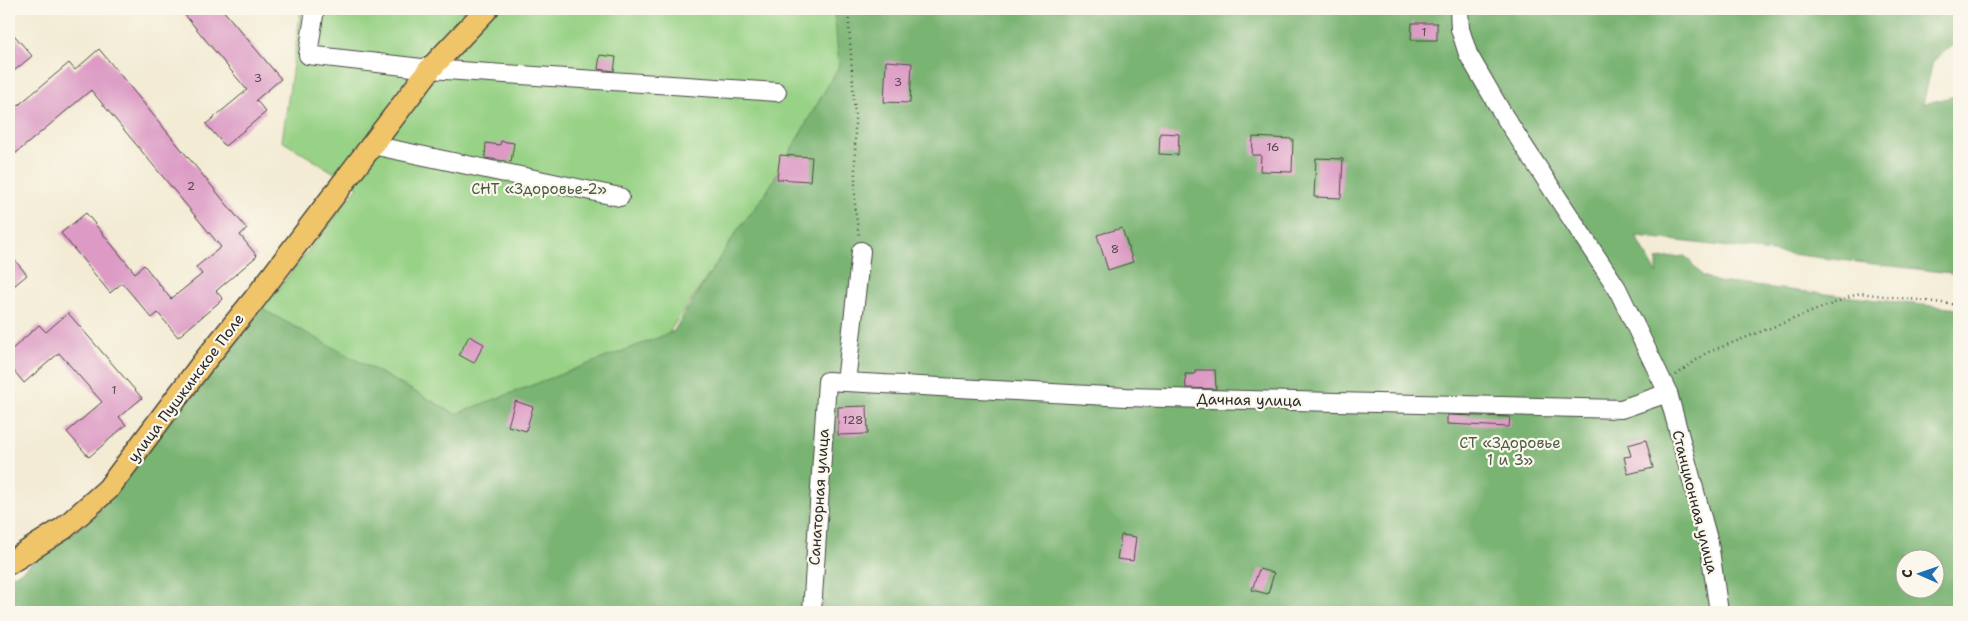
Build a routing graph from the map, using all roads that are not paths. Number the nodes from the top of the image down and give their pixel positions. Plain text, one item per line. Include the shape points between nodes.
1 (315, 9) edge
2 (488, 9) edge
3 (1459, 9) edge
4 (430, 69) junction
5 (777, 92) dead end
6 (372, 145) junction
7 (620, 198) dead end
8 (861, 251) road end
9 (827, 381) joint
10 (846, 382) junction
11 (1668, 392) junction
12 (9, 563) edge
13 (812, 612) edge
14 (1719, 612) edge

1 - 4 street via 308,55
2 - 4 main road, улица Пушкинское Поле
3 - 11 street, Станционная улица via 1460,29 1468,54 1504,116 1617,288
4 - 5 street
4 - 6 main road, улица Пушкинское Поле
6 - 7 street
6 - 12 main road, улица Пушкинское Поле via 108,489 64,528
8 - 10 street
9 - 10 street, Дачная улица
9 - 13 street, Санаторная улица
10 - 11 street, Дачная улица via 1126,397 1621,409
11 - 14 street, Станционная улица via 1709,543

